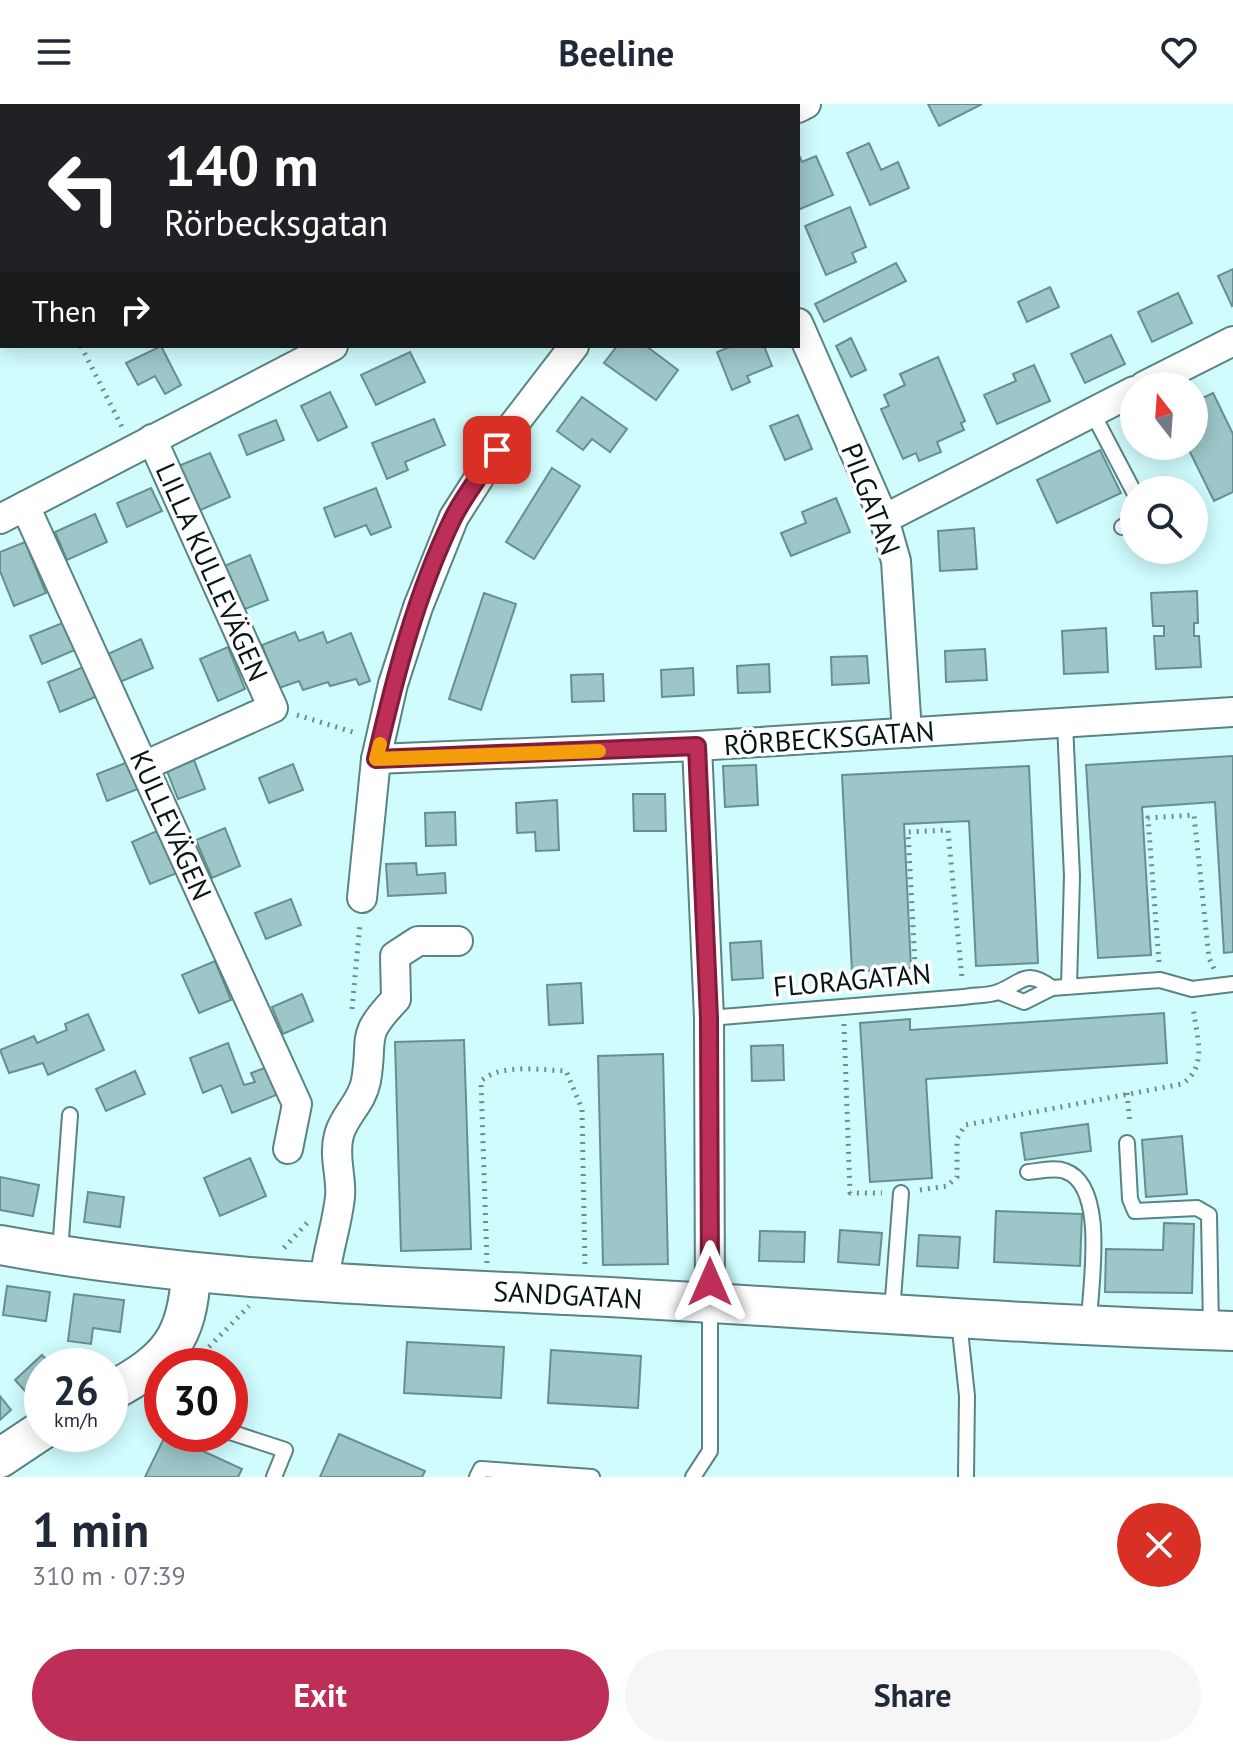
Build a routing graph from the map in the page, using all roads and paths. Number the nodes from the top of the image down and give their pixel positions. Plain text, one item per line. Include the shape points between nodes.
1 (800, 328) edge
2 (1233, 341) edge
3 (82, 348) edge
4 (329, 348) edge
5 (572, 348) edge
6 (1172, 372) edge
7 (1120, 398) edge
8 (1092, 412) junction
9 (142, 444) junction
10 (1126, 476) edge
11 (25, 506) junction
12 (0, 519) edge
13 (884, 519) junction
14 (273, 708) junction
15 (1233, 712) edge
16 (1065, 724) junction
17 (907, 733) junction
18 (697, 746) junction
19 (378, 750) junction
20 (144, 766) junction
21 (362, 898) dead end
22 (458, 941) dead end
23 (1160, 980) junction
24 (1227, 984) edge
25 (1069, 986) junction
26 (1052, 988) junction
27 (1192, 989) junction
28 (999, 992) junction
29 (964, 997) junction
30 (917, 1000) junction
31 (843, 1009) junction
32 (709, 1018) junction
33 (1127, 1093) junction
34 (70, 1115) dead end
35 (1127, 1143) joint
36 (288, 1149) dead end
37 (1028, 1172) dead end
38 (901, 1193) junction
39 (0, 1245) edge
40 (60, 1256) junction
41 (487, 1268) dead end
42 (191, 1272) junction
43 (585, 1272) dead end
44 (277, 1278) junction
45 (324, 1282) junction
46 (710, 1303) junction
47 (892, 1313) junction
48 (958, 1317) junction
49 (1089, 1326) junction
50 (1222, 1331) edge
51 (168, 1348) edge
52 (210, 1348) edge
53 (248, 1438) edge
54 (24, 1442) edge
55 (0, 1458) edge
56 (274, 1477) edge
57 (477, 1477) edge
58 (592, 1477) edge
59 (693, 1477) edge
60 (966, 1477) edge

1 - 13 street, PILGATAN
2 - 6 street
3 - 9 path
4 - 9 street
5 - 19 street via 511,428 454,517 393,684
7 - 8 street
8 - 10 lane
8 - 13 street
9 - 11 street
9 - 14 street, LILLA KULLEVÄGEN
11 - 12 street
11 - 20 street, KULLEVÄGEN
13 - 17 street, PILGATAN via 896,561
14 - 19 path
14 - 20 street, LILLA KULLEVÄGEN
15 - 16 street, RÖRBECKSGATAN
16 - 17 street, RÖRBECKSGATAN
16 - 25 lane via 1072,876
17 - 18 street, RÖRBECKSGATAN
18 - 19 street, RÖRBECKSGATAN
18 - 32 street
19 - 21 street
20 - 36 street, KULLEVÄGEN via 297,1104
22 - 45 street via 418,941 395,956 396,999 369,1031 366,1082 337,1140 340,1197
23 - 24 path via 1148,818 1194,815 1209,958
23 - 25 lane, FLORAGATAN
23 - 27 lane, FLORAGATAN
24 - 27 lane, FLORAGATAN
25 - 26 lane, FLORAGATAN
26 - 28 lane, FLORAGATAN via 1024,1002
26 - 28 lane, FLORAGATAN via 1041,979 1025,978
27 - 33 path via 1196,1075 1182,1084
28 - 29 lane, FLORAGATAN
29 - 30 lane, FLORAGATAN
29 - 30 path via 948,830 908,832
30 - 31 lane, FLORAGATAN
31 - 32 lane, FLORAGATAN
31 - 38 path via 850,1193
32 - 46 street
33 - 35 path
33 - 38 path via 965,1125 957,1139 957,1177 947,1186
34 - 40 lane
35 - 50 lane via 1135,1211 1197,1208 1209,1215
37 - 49 lane via 1062,1169 1076,1176 1094,1213
38 - 47 lane
39 - 40 main road, SANDGATAN
40 - 42 main road, SANDGATAN
41 - 43 path via 481,1081 490,1073 566,1071 582,1109
42 - 44 main road, SANDGATAN
42 - 51 main road via 185,1323
44 - 45 main road, SANDGATAN
44 - 52 path via 275,1304 249,1307
45 - 46 main road, SANDGATAN
46 - 47 main road, SANDGATAN
46 - 59 lane via 710,1451
47 - 48 main road, SANDGATAN
48 - 49 main road, SANDGATAN
48 - 60 lane via 967,1396
49 - 50 main road, SANDGATAN
53 - 56 lane via 285,1450
54 - 55 main road
57 - 58 lane via 481,1469

